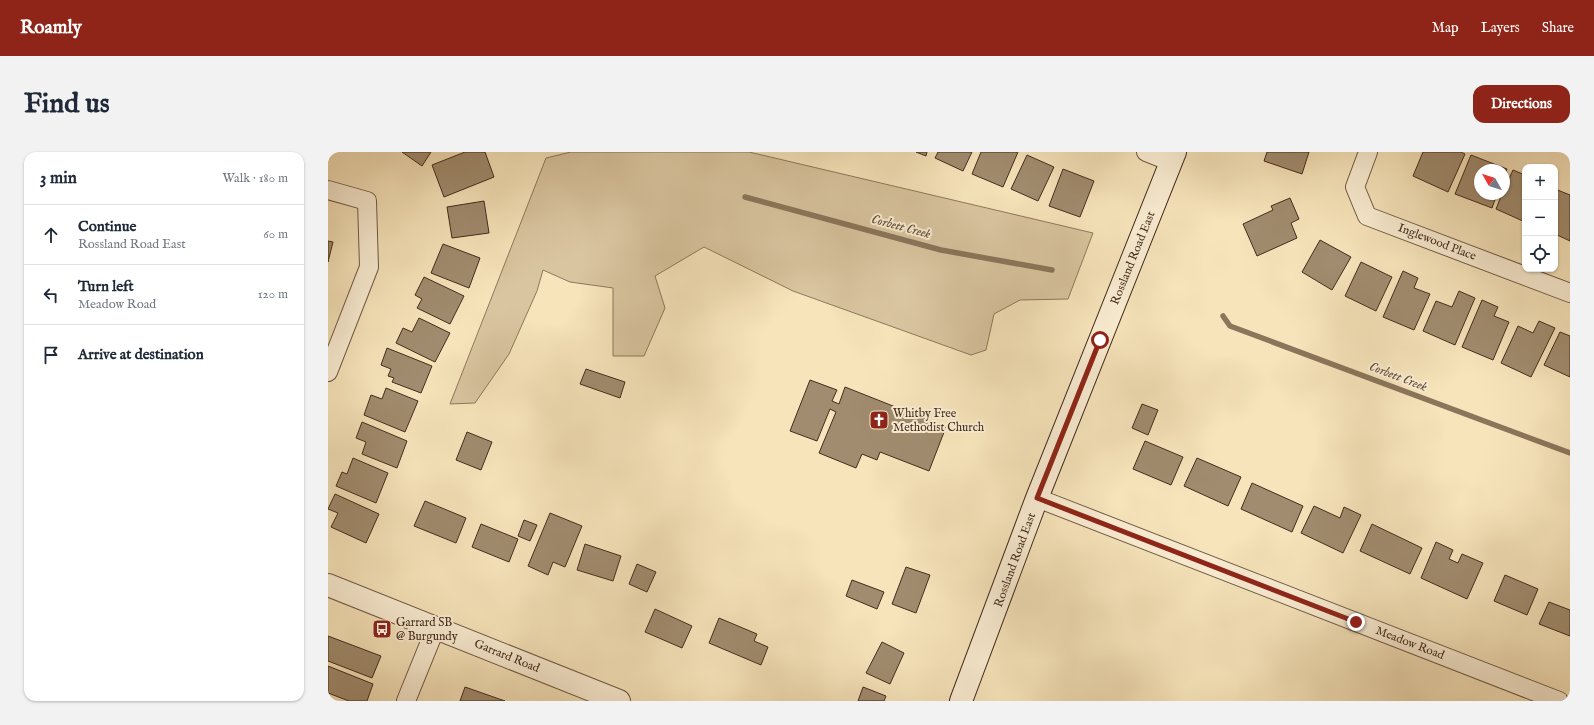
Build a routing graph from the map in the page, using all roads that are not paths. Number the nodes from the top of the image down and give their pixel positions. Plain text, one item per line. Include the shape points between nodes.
1 (1146, 152) edge
2 (1368, 152) edge
3 (1173, 157) edge
4 (328, 190) edge
5 (1570, 293) edge
6 (328, 372) edge
7 (1037, 498) junction
8 (328, 585) edge
9 (436, 628) junction
10 (406, 701) edge
11 (619, 701) edge
12 (961, 701) edge
13 (1559, 701) edge

1 - 3 street
2 - 5 street, Inglewood Place via 1355,187 1367,216
3 - 7 main road, Rossland Road East
4 - 6 street via 367,201 369,267
7 - 12 main road, Rossland Road East
7 - 13 street, Meadow Road
8 - 9 main road, Garrard Road
9 - 10 street
9 - 11 main road, Garrard Road

